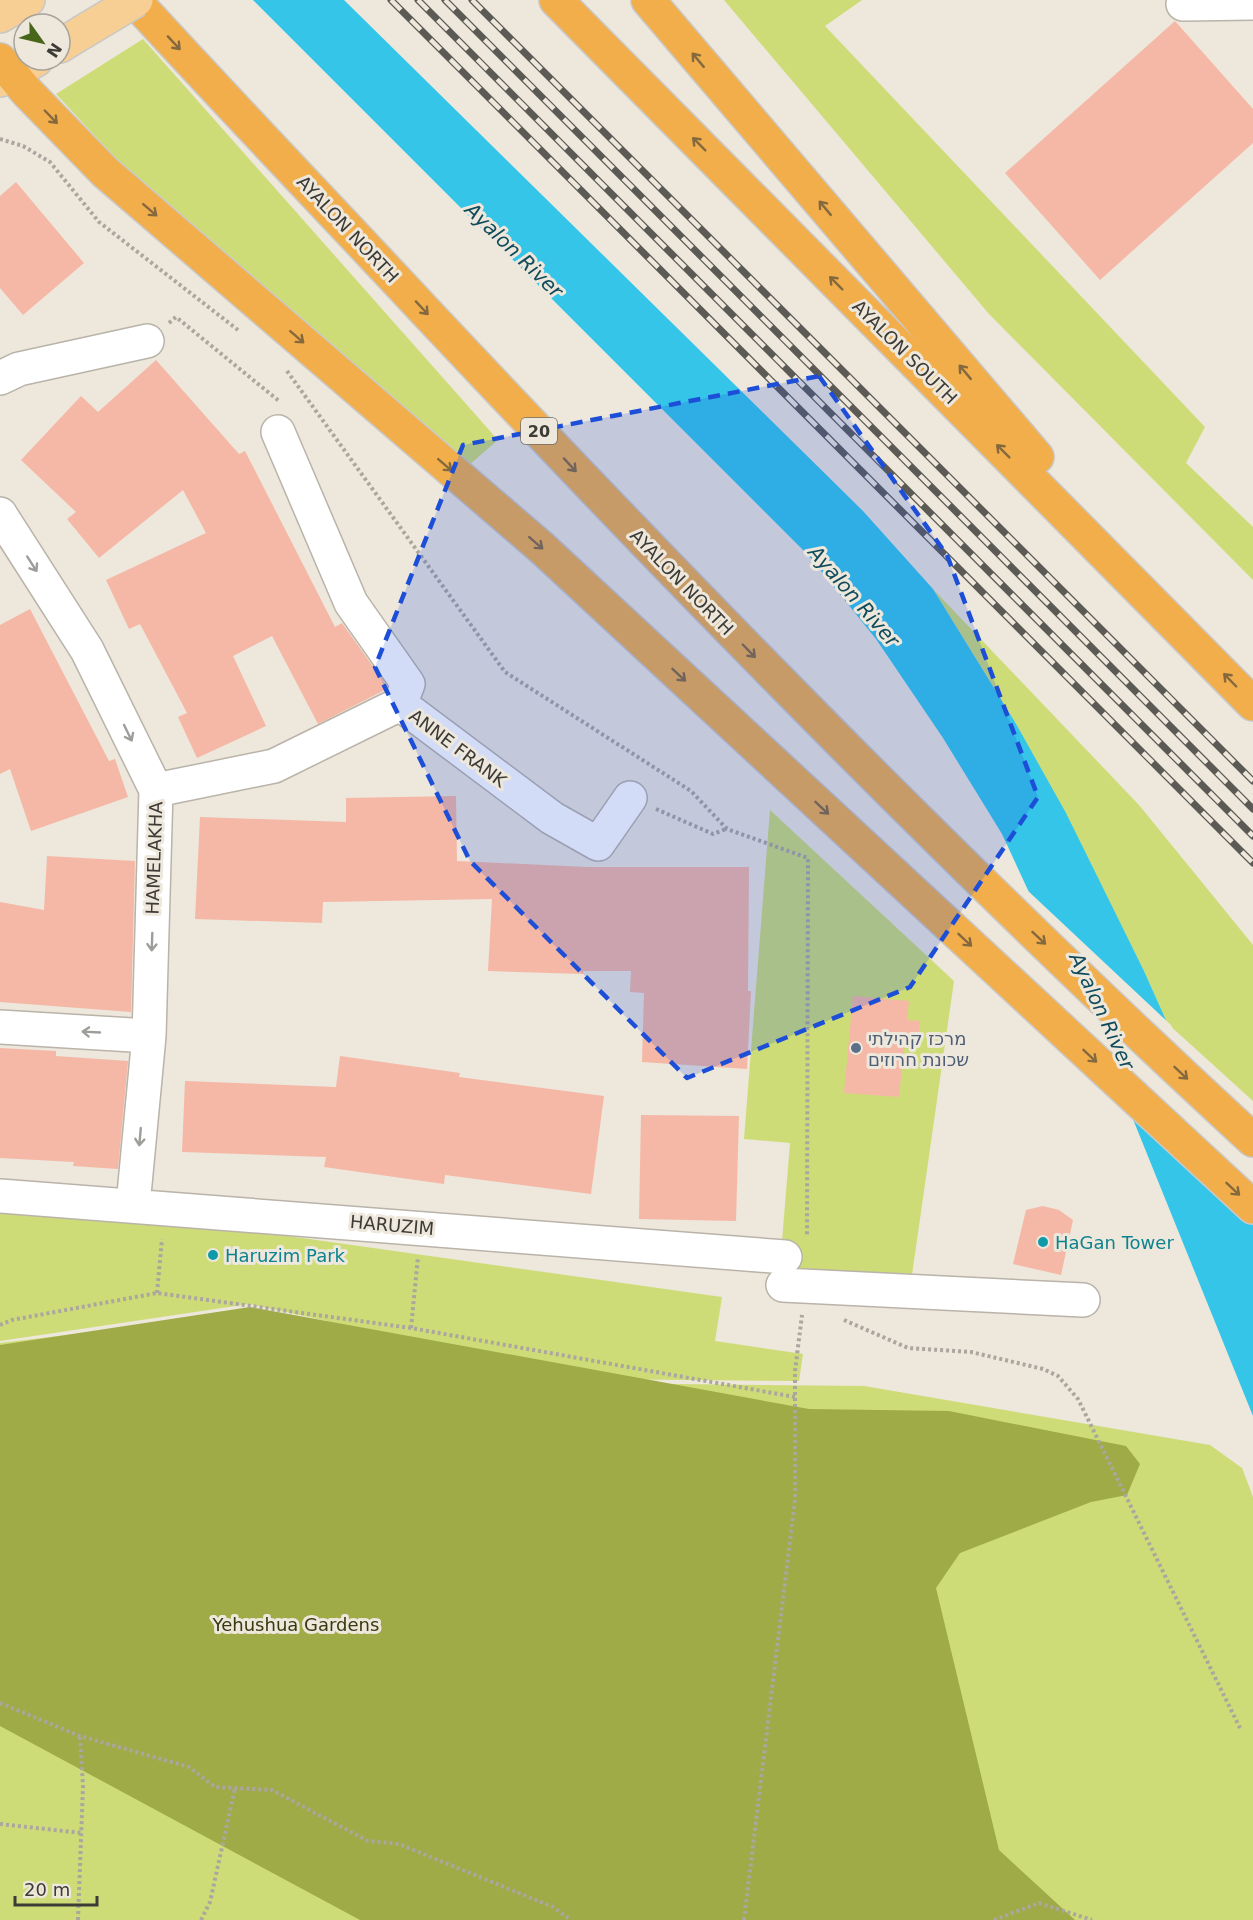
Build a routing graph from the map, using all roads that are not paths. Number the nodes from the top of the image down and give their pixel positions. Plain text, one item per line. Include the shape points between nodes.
1 (28, 0) edge
2 (135, 0) edge
3 (556, 0) edge
4 (648, 0) edge
5 (1253, 3) edge
6 (1184, 4) dead end
7 (0, 16) edge
8 (72, 39) edge
9 (0, 42) edge
10 (12, 62) edge
11 (20, 72) edge
12 (147, 341) road end
13 (0, 378) edge
14 (281, 419) road end
15 (0, 514) edge
16 (1207, 657) junction
17 (400, 704) junction
18 (1253, 704) edge
19 (156, 790) junction
20 (630, 798) road end
21 (0, 1027) edge
22 (149, 1036) junction
23 (1243, 1131) edge
24 (0, 1196) edge
25 (148, 1207) junction
26 (1253, 1207) edge
27 (1083, 1300) dead end

1 - 7 main road
2 - 8 main road, bridge
2 -> 23 highway, AYALON NORTH / 20 via 621,520 852,756
16 -> 3 highway, AYALON SOUTH
16 -> 4 highway
5 - 6 street
9 - 10 highway
11 -> 26 highway via 105,172 542,548
12 - 13 street via 19,369
14 - 17 street via 351,603 408,684
15 -> 19 street, HAMELAKHA via 87,650
18 -> 16 highway, AYALON SOUTH
17 - 19 street, ANNE FRANK via 274,766
17 - 20 street, ANNE FRANK via 552,818 598,844
19 -> 22 street, HAMELAKHA
22 -> 21 street
22 -> 25 street, HAMELAKHA
24 - 25 street, HARUZIM
25 - 27 street, HARUZIM via 420,1227 791,1276

